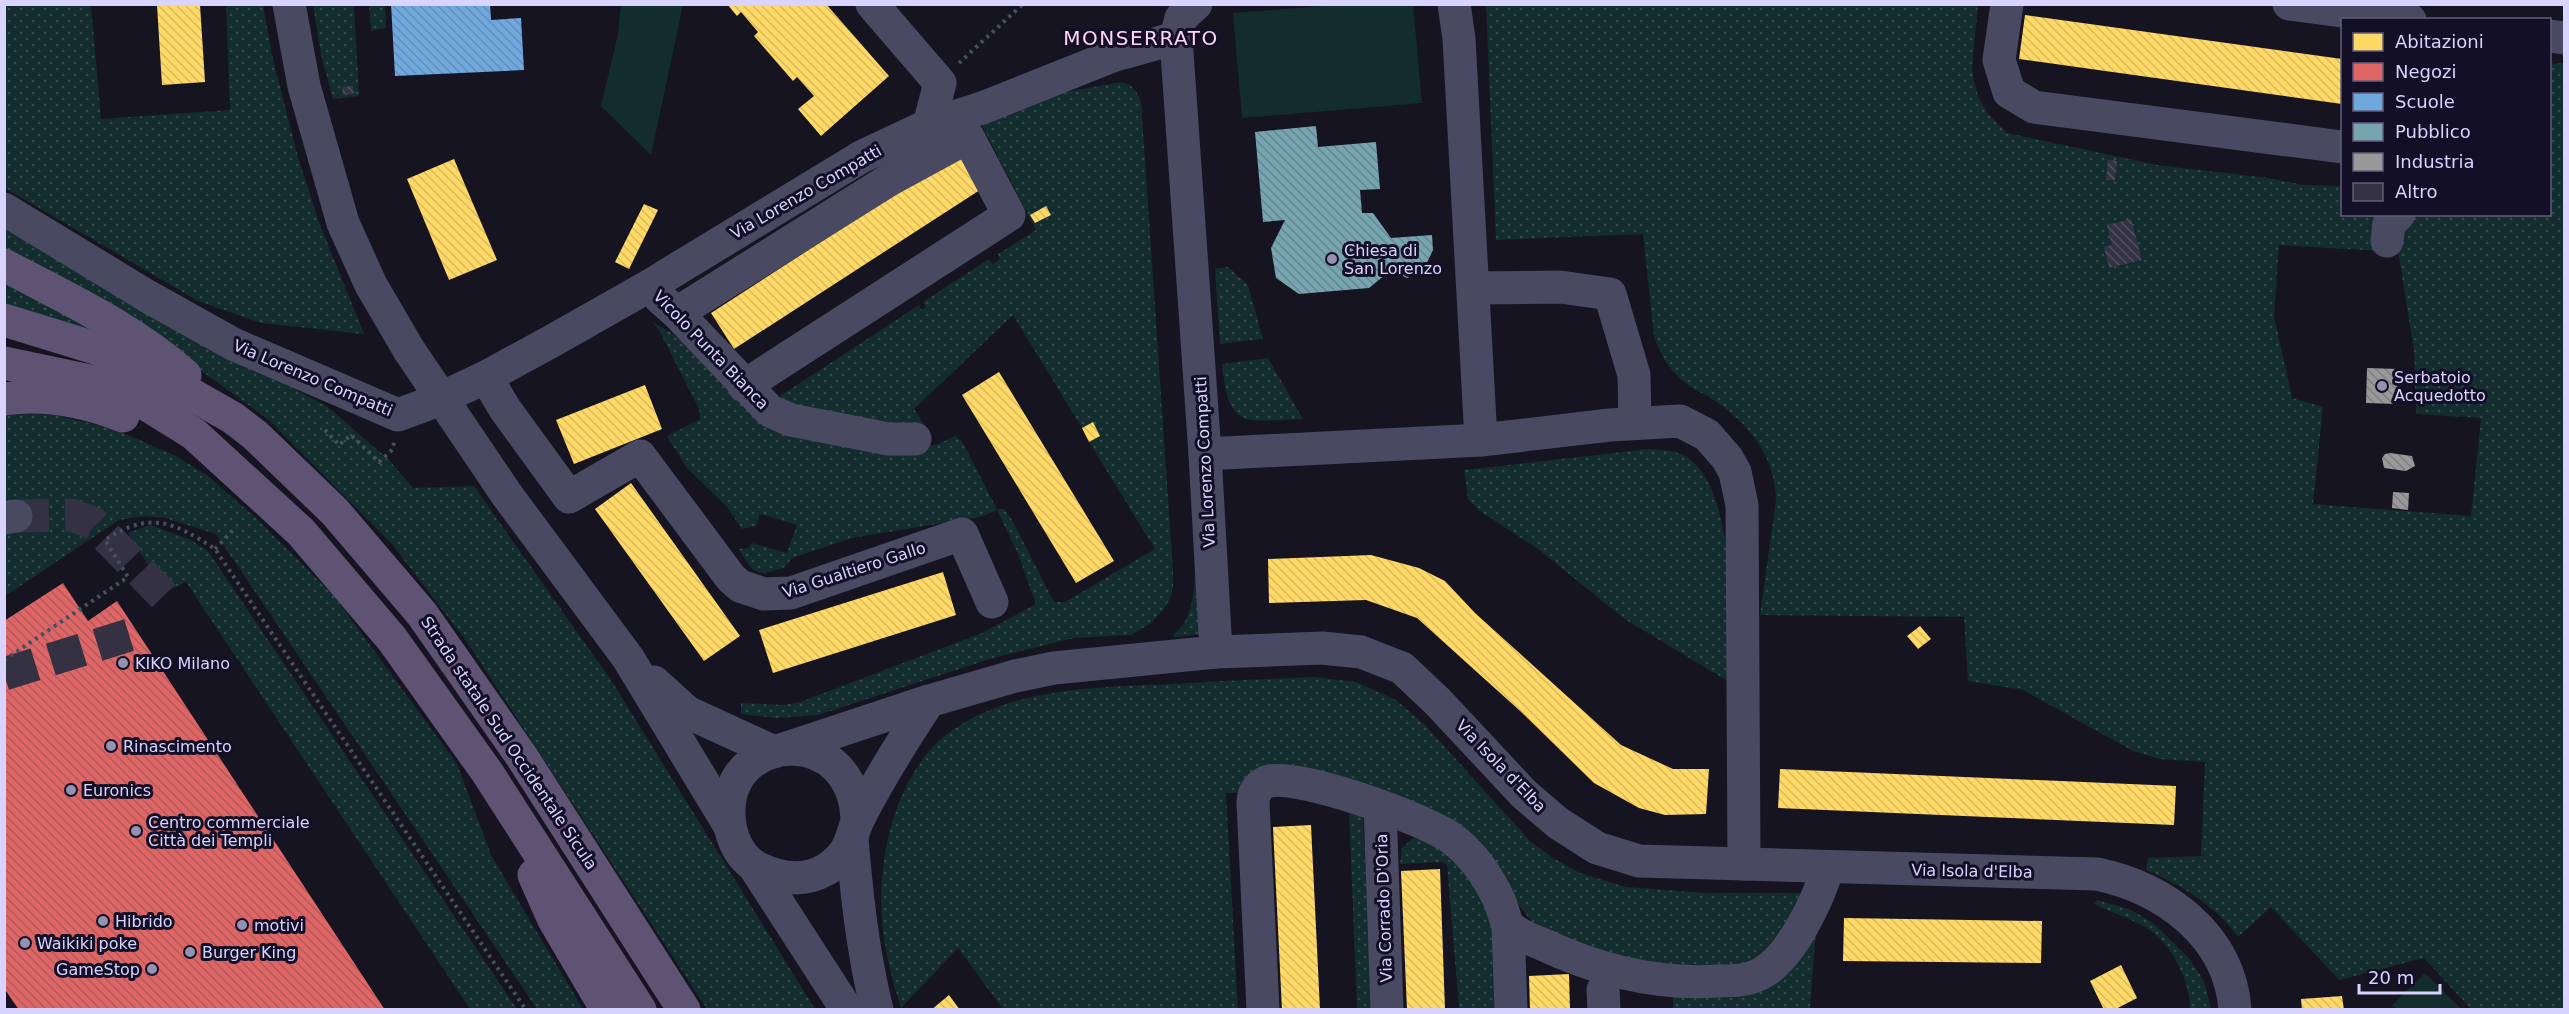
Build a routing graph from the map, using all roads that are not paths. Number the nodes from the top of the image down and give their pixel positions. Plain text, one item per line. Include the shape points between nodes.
1 (289, 4) edge
2 (873, 4) edge
3 (1196, 4) edge
4 (1454, 4) edge
5 (2007, 4) edge
6 (2289, 4) edge
7 (2395, 18) edge
8 (1176, 38) junction
9 (929, 125) junction
10 (2341, 147) edge
11 (4, 209) edge
12 (4, 265) edge
13 (649, 286) junction
14 (1474, 288) junction
15 (677, 313) junction
16 (4, 320) edge
17 (4, 363) edge
18 (486, 377) junction
19 (744, 386) junction
20 (4, 399) edge
21 (233, 418) junction
22 (1635, 423) junction
23 (915, 440) dead end
24 (1481, 440) junction
25 (1205, 454) junction
26 (228, 465) junction
27 (992, 602) dead end
28 (1216, 652) junction
29 (628, 658) junction
30 (929, 701) junction
31 (779, 751) junction
32 (487, 772) junction
33 (1380, 806) junction
34 (728, 823) junction
35 (854, 830) junction
36 (1744, 864) junction
37 (754, 866) junction
38 (1828, 867) junction
39 (1508, 926) junction
40 (607, 1010) edge
41 (640, 1010) edge
42 (684, 1010) edge
43 (847, 1010) edge
44 (877, 1010) edge
45 (1263, 1010) edge
46 (1387, 1010) edge
47 (1511, 1010) edge
48 (2235, 1010) edge

1 - 29 street, bridge via 304,86 343,223 371,285 409,350 507,495
2 - 9 street via 940,83
3 - 8 street via 1181,18
4 - 14 street
5 - 10 street via 1999,60 2009,92 2034,107
6 - 7 street
8 - 9 street, Via Lorenzo Compatti via 1115,55
8 - 25 street, Via Lorenzo Compatti
9 - 13 street, Via Lorenzo Compatti via 861,157
11 - 18 street, Via Lorenzo Compatti via 232,344 398,415
12 - 21 main road via 160,352
13 - 15 street, Vicolo Punta Bianca
13 - 18 street, Via Lorenzo Compatti
14 - 22 street via 1560,286 1610,294 1634,375
14 - 24 street
15 - 19 street, Vicolo Punta Bianca
15 - 19 street via 889,180 968,137 1009,215
16 - 21 main road, Strada statale Sud Occidentale Sicula via 95,348 161,377
17 - 26 main road, Strada statale Sud Occidentale Sicula via 94,382 149,406 194,434
18 - 27 street, Via Gualtiero Gallo via 569,497 640,456 723,569 740,586 777,595 791,593 962,534
19 - 23 street, Vicolo Punta Bianca via 770,411 791,420 888,439
20 - 26 main road via 91,404 149,425
21 - 42 main road, Strada statale Sud Occidentale Sicula via 335,512 422,614 522,757
22 - 24 street
22 - 36 street via 1680,421 1707,435 1727,458 1740,488
24 - 25 street
25 - 28 street, Via Lorenzo Compatti
26 - 32 main road, Strada statale Sud Occidentale Sicula via 301,532 392,639
28 - 30 street, Via Isola d'Elba via 1054,668
28 - 36 street, Via Isola d'Elba via 1322,648 1361,652 1402,668 1524,794 1558,823 1597,848 1639,861
29 - 31 street via 687,712
29 - 34 street
30 - 31 street, Via Isola d'Elba
30 - 35 street
31 - 34 street via 760,757 740,774 730,797
31 - 35 street via 809,750 832,761 849,781 857,805
32 - 40 main road via 554,920
32 - 41 main road, Strada statale Sud Occidentale Sicula
33 - 39 street via 1450,837 1463,849 1486,876
33 - 45 street via 1328,788 1282,779 1266,782 1256,791 1252,803
33 - 46 street, Via Corrado D'Oria
34 - 37 street via 736,847
35 - 37 street via 845,853 825,870 802,878 776,877
35 - 44 street via 857,902
36 - 38 street, Via Isola d'Elba
37 - 43 street
38 - 39 street via 1820,894 1782,958 1744,980 1695,983 1627,975 1565,954
38 - 48 street, Via Isola d'Elba via 2097,874 2122,879 2167,901 2203,934 2227,975
39 - 47 street

